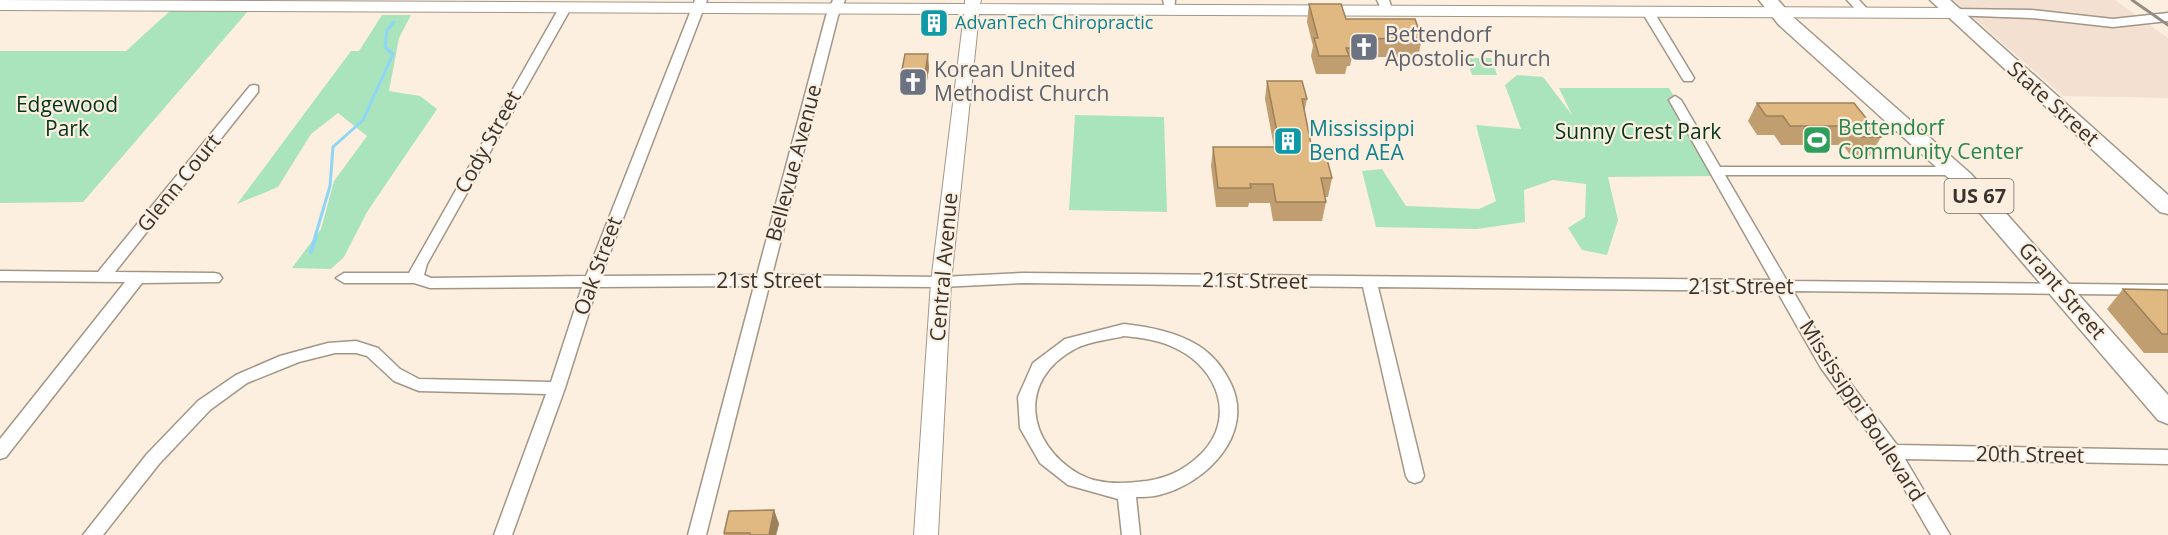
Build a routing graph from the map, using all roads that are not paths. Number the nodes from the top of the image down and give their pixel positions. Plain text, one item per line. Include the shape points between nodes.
1 (1853, 0) edge
2 (51, 3) edge
3 (342, 3) edge
4 (470, 4) edge
5 (700, 4) edge
6 (837, 4) edge
7 (972, 4) edge
8 (0, 5) edge
9 (1169, 5) edge
10 (1384, 5) edge
11 (1773, 7) edge
12 (1946, 7) edge
13 (565, 8) junction
14 (1648, 12) junction
15 (1865, 14) junction
16 (2168, 17) edge
17 (1688, 78) dead end
18 (254, 90) dead end
19 (1675, 100) dead end
20 (1715, 171) junction
21 (1954, 171) junction
22 (2168, 207) edge
23 (0, 276) edge
24 (103, 276) junction
25 (138, 277) junction
26 (214, 278) dead end
27 (344, 278) dead end
28 (415, 278) junction
29 (763, 281) junction
30 (591, 282) junction
31 (942, 282) junction
32 (1369, 282) junction
33 (1784, 287) junction
34 (2063, 290) junction
35 (2168, 290) edge
36 (557, 388) junction
37 (2168, 413) edge
38 (0, 452) edge
39 (1892, 452) junction
40 (2168, 457) edge
41 (1416, 476) dead end
42 (1126, 491) junction
43 (92, 535) edge
44 (503, 535) edge
45 (697, 535) edge
46 (926, 535) edge
47 (1131, 535) edge
48 (1941, 535) edge

1 - 15 street
2 - 3 street
2 - 8 street
3 - 4 street
4 - 13 street
5 - 6 street
5 - 13 street
5 - 30 street, Oak Street
6 - 7 street
6 - 29 street, Bellevue Avenue
7 - 9 street
7 - 31 street, Central Avenue
9 - 10 street
10 - 14 street
11 - 14 street
11 - 15 street
11 - 21 main road, Grant Street / US 67
12 - 15 street
12 - 16 street via 2113,22
12 - 22 main road, State Street
13 - 28 street, Cody Street
14 - 17 street
18 - 24 street, Glenn Court
19 - 20 street, Mississippi Boulevard
20 - 21 street
20 - 33 street, Mississippi Boulevard
21 - 34 main road, Grant Street / US 67
23 - 24 street
24 - 25 street
25 - 26 street
25 - 38 street
27 - 28 street, 21st Street
28 - 30 street, 21st Street via 430,283
29 - 30 street, 21st Street
29 - 31 street, 21st Street
29 - 45 street, Bellevue Avenue
30 - 36 street, Oak Street
31 - 32 street, 21st Street via 1023,278
31 - 46 street, Central Avenue
32 - 33 street, 21st Street
32 - 41 street
33 - 34 street, 21st Street
33 - 39 street, Mississippi Boulevard via 1827,364
34 - 35 street, 21st Street
34 - 37 main road, Grant Street / US 67
36 - 43 street via 419,385 392,372 364,348 330,347 283,360 222,391 199,410
36 - 44 street, Oak Street
39 - 40 street, 20th Street
39 - 48 street, Mississippi Boulevard
42 - 42 street via 1100,488 1056,468 1029,435 1024,416 1031,379 1042,363 1076,340 1125,330 1152,333 1201,356 1218,374 1228,396 1230,419 1223,442 1208,462 1185,478 1157,488
42 - 47 street

